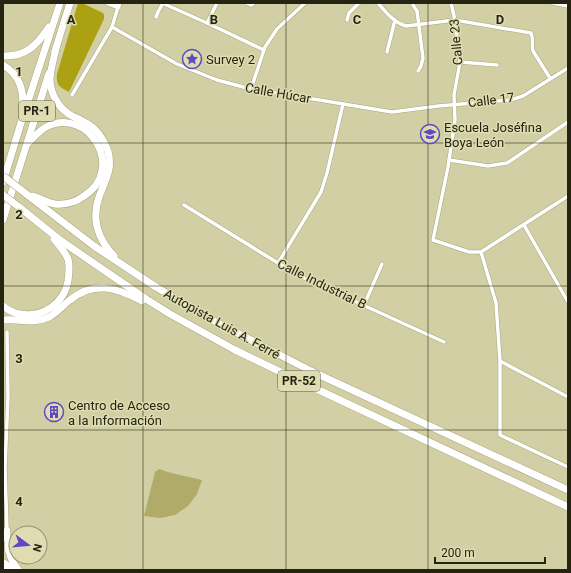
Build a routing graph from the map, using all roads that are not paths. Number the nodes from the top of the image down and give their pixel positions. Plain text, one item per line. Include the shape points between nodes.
1 (60, 3) edge
2 (70, 3) edge
3 (108, 3) edge
4 (163, 3) edge
5 (217, 3) edge
6 (246, 3) edge
7 (254, 3) edge
8 (306, 3) edge
9 (359, 3) edge
10 (378, 3) edge
11 (451, 3) edge
12 (553, 3) edge
13 (119, 5) edge
14 (413, 5) dead end
15 (568, 6) edge
16 (156, 17) dead end
17 (55, 19) junction
18 (347, 20) dead end
19 (395, 20) junction
20 (455, 20) junction
21 (207, 23) junction
22 (418, 25) junction
23 (112, 27) junction
24 (56, 48) junction
25 (264, 50) junction
26 (387, 52) dead end
27 (3, 56) edge
28 (460, 62) junction
29 (3, 65) edge
30 (497, 65) dead end
31 (568, 68) edge
32 (418, 71) dead end
33 (550, 78) junction
34 (251, 89) junction
35 (72, 96) dead end
36 (343, 104) junction
37 (455, 104) junction
38 (568, 122) edge
39 (20, 126) junction
40 (26, 144) junction
41 (449, 160) junction
42 (3, 176) edge
43 (3, 182) edge
44 (25, 193) junction
45 (3, 195) edge
46 (568, 196) edge
47 (184, 205) dead end
48 (3, 220) edge
49 (524, 225) junction
50 (45, 228) junction
51 (480, 252) junction
52 (278, 263) junction
53 (382, 264) dead end
54 (156, 287) junction
55 (568, 302) edge
56 (364, 305) junction
57 (3, 306) edge
58 (170, 314) junction
59 (3, 320) edge
60 (7, 332) dead end
61 (444, 342) dead end
62 (500, 361) junction
63 (568, 397) edge
64 (568, 467) edge
65 (568, 490) edge
66 (568, 507) edge
67 (5, 533) edge
68 (3, 540) edge
69 (3, 562) edge
70 (3, 567) edge
71 (8, 570) edge
72 (18, 570) edge

1 - 17 highway, PR-1
2 - 24 highway, PR-1
3 - 13 street
4 - 16 street
4 - 21 street
5 - 21 street
6 - 7 street
8 - 25 street via 277,29
9 - 18 street via 349,13
10 - 19 street
11 - 20 street, Calle 23
12 - 15 street
13 - 23 street
14 - 22 street via 417,11
17 - 27 highway via 38,43 30,49 17,55
17 - 39 highway, PR-1
19 - 22 street via 406,26
19 - 26 street
20 - 22 street
20 - 28 street, Calle 23
20 - 33 street via 531,33 533,51
21 - 25 street
22 - 32 street via 423,58
23 - 34 street, Calle Húcar via 177,64 217,80
23 - 35 street
24 - 40 highway, PR-1
24 - 54 highway via 50,81 54,96 66,112 97,131 105,143 110,160 109,171 96,206 100,238 116,257
25 - 34 street
28 - 30 street
28 - 37 street, Calle 23 via 454,95
29 - 39 highway via 10,69 22,90
31 - 33 street, Calle 17
33 - 37 street, Calle 17 via 523,96 511,100
34 - 36 street, Calle Húcar
36 - 37 street, Calle Húcar via 392,112
36 - 52 street via 321,192
37 - 41 street, Calle 23
38 - 41 street via 507,163 488,166
39 - 43 highway, PR-1
40 - 44 highway via 37,133 54,124 77,125 97,142 103,165 94,188 74,201 57,204
40 - 48 highway, PR-1
41 - 51 street, Calle 23 via 433,240 470,252
42 - 44 highway, Autopista Luis A. Ferré / PR-52, bridge
44 - 54 highway, Autopista Luis A. Ferré / PR-52 via 94,246
45 - 50 highway, Autopista Luis A. Ferré / PR-52, bridge
46 - 49 street
47 - 52 street, Calle Industrial B
49 - 51 street
49 - 55 street
50 - 57 highway via 68,259 69,275 65,292 48,310 33,315 12,312
50 - 58 highway, Autopista Luis A. Ferré / PR-52
51 - 62 street via 496,303
52 - 56 street, Calle Industrial B via 306,279
53 - 56 street
54 - 65 highway, Autopista Luis A. Ferré / PR-52 via 210,319 311,371
56 - 61 street, Calle Industrial B
58 - 59 highway via 156,310 120,290 102,287 76,296 40,321
58 - 66 highway, Autopista Luis A. Ferré / PR-52 via 292,378
60 - 67 street
62 - 63 street
62 - 64 street via 500,435
67 - 68 street
67 - 72 main road via 11,559
69 - 72 main road
70 - 71 main road

